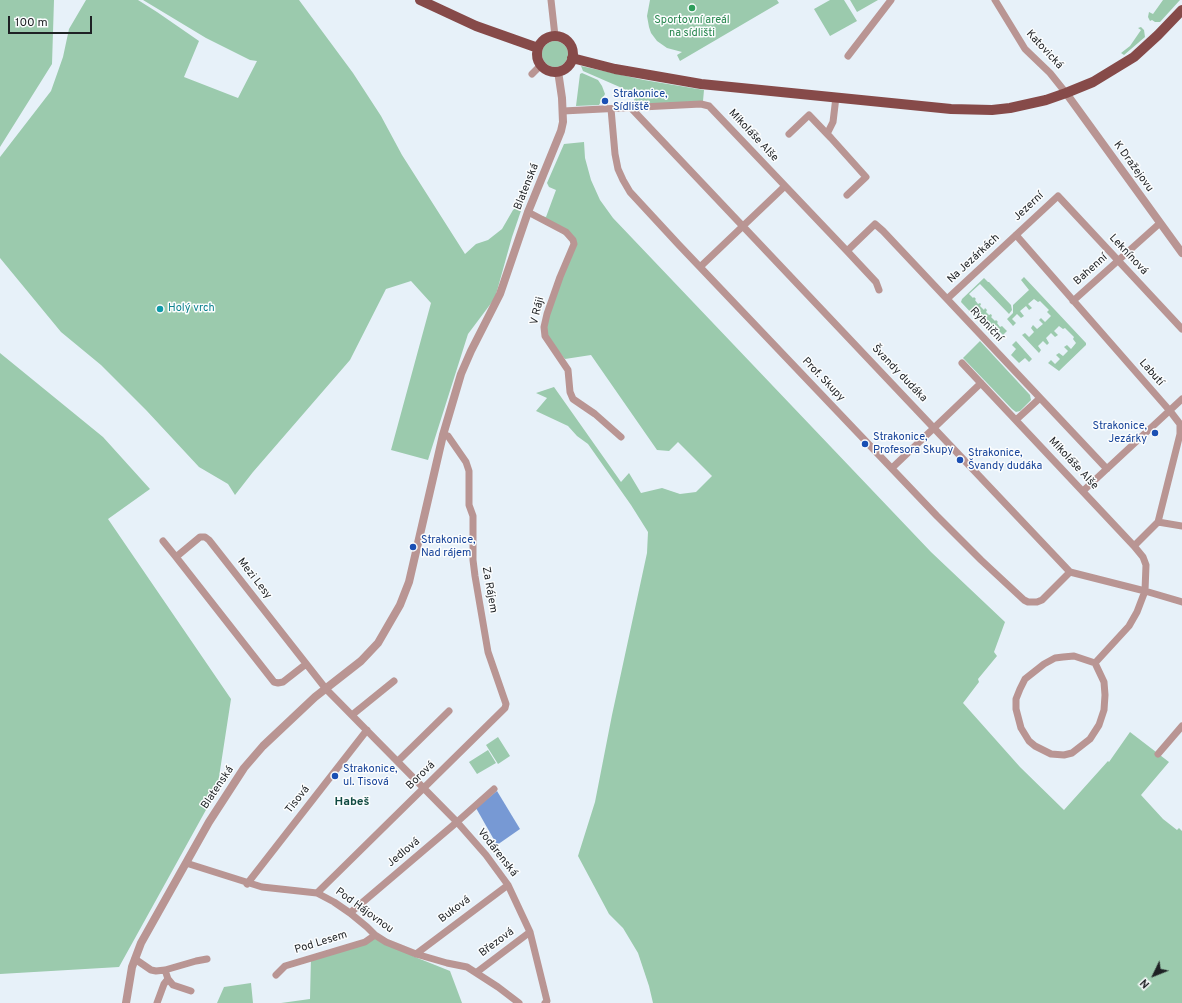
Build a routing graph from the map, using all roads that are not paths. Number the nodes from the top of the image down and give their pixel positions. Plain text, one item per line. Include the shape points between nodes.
1 (420, 0) edge
2 (551, 0) edge
3 (891, 0) edge
4 (995, 0) edge
5 (1182, 10) edge
6 (556, 36) junction
7 (538, 48) junction
8 (848, 56) dead end
9 (572, 58) junction
10 (542, 65) junction
11 (558, 71) junction
12 (532, 74) dead end
13 (1066, 94) junction
14 (836, 97) junction
15 (631, 108) junction
16 (611, 109) junction
17 (563, 111) junction
18 (789, 134) dead end
19 (827, 134) junction
20 (785, 186) junction
21 (847, 195) dead end
22 (1058, 196) joint
23 (528, 212) junction
24 (1160, 223) junction
25 (743, 226) junction
26 (1016, 235) junction
27 (847, 251) junction
28 (1182, 254) edge
29 (1118, 260) junction
30 (700, 267) junction
31 (879, 290) dead end
32 (947, 299) junction
33 (1073, 301) junction
34 (1182, 329) edge
35 (962, 363) dead end
36 (981, 383) junction
37 (1040, 398) junction
38 (1182, 399) edge
39 (1170, 411) junction
40 (1016, 420) junction
41 (934, 427) junction
42 (444, 435) junction
43 (621, 437) dead end
44 (892, 468) junction
45 (1107, 469) junction
46 (1083, 491) junction
47 (1158, 522) junction
48 (1182, 526) edge
49 (163, 541) dead end
50 (1134, 546) junction
51 (176, 557) junction
52 (1070, 572) junction
53 (1145, 591) junction
54 (1182, 602) edge
55 (1095, 663) junction
56 (306, 664) junction
57 (394, 681) dead end
58 (326, 689) junction
59 (506, 708) joint
60 (449, 711) dead end
61 (352, 715) junction
62 (1182, 727) edge
63 (367, 730) junction
64 (1158, 754) dead end
65 (398, 761) junction
66 (425, 789) junction
67 (494, 789) dead end
68 (458, 822) junction
69 (186, 863) junction
70 (247, 884) junction
71 (508, 885) junction
72 (317, 893) junction
73 (350, 913) junction
74 (530, 932) junction
75 (375, 935) junction
76 (416, 954) junction
77 (135, 959) junction
78 (206, 959) dead end
79 (165, 970) junction
80 (477, 972) junction
81 (276, 975) dead end
82 (168, 979) junction
83 (191, 992) dead end
84 (126, 999) edge
85 (131, 1003) edge
86 (157, 1003) edge
87 (519, 1003) edge
88 (545, 1003) edge

1 - 7 main road via 476,26
2 - 6 street
3 - 8 street
4 - 13 street, Katovická via 1025,49 1050,73
5 - 13 main road via 1126,63
6 - 7 main road via 545,39
6 - 9 main road via 569,43
7 - 10 main road via 537,57
9 - 11 main road via 567,66
9 - 14 main road via 615,69 701,84
10 - 11 main road via 549,70
10 - 12 street
11 - 17 street, Blatenská
13 - 14 main road via 992,110 951,109
13 - 24 street, K Dražejovu
14 - 19 street via 832,122
15 - 16 street, Mikoláše Alše
15 - 20 street, Mikoláše Alše via 701,104 709,106
15 - 25 street, Švandy dudáka
16 - 17 street, Mikoláše Alše
16 - 30 street, Prof. Skupy via 615,154 623,180 630,192
17 - 23 street, Blatenská via 559,138
18 - 19 street via 809,115
19 - 21 street via 866,177
20 - 25 street
20 - 27 street, Mikoláše Alše
22 - 26 street, Jezerní
22 - 29 street, Leknínová
23 - 42 street, Blatenská via 500,294 461,374
23 - 43 street, V Ráji via 566,232 574,244 547,314 545,336 568,370 573,399
24 - 28 street, K Dražejovu
24 - 29 street, Bahenní
25 - 30 street
25 - 41 street, Švandy dudáka
26 - 32 street, Na Jezárkách
26 - 33 street, Labutí
27 - 31 street, Mikoláše Alše via 876,282
27 - 32 street, Rybniční via 875,224
29 - 33 street, Bahenní
29 - 34 street, Leknínová
30 - 44 street, Prof. Skupy
32 - 37 street, Rybniční
33 - 39 street, Labutí
35 - 36 street, Mikoláše Alše
36 - 40 street, Mikoláše Alše
36 - 41 street
37 - 40 street
37 - 45 street, Rybniční
38 - 39 street
39 - 45 street
39 - 47 street, Labutí via 1180,424 1180,434
40 - 46 street, Mikoláše Alše
41 - 44 street
41 - 52 street, Švandy dudáka
42 - 58 street, Blatenská via 409,582 400,605 378,643 361,661
42 - 59 street, Za Rájem via 448,436 466,462 469,471 475,576 488,652
44 - 52 street, Prof. Skupy via 937,516 1024,600 1032,603 1042,600
45 - 46 street
46 - 50 street, Mikoláše Alše
47 - 48 street
47 - 50 street
49 - 51 street
50 - 53 street, Mikoláše Alše via 1146,565
51 - 56 street via 274,682 283,682
51 - 56 street, Mezi Lesy via 200,537 209,540
52 - 53 street
53 - 54 street
53 - 55 street, Mikoláše Alše via 1129,626
55 - 55 street via 1104,682 1106,695 1102,718 1090,739 1079,749 1064,755 1051,754 1035,746 1021,728 1016,709 1016,699 1026,679 1038,667 1059,658 1074,656
56 - 58 street, Mezi Lesy
57 - 61 street
58 - 61 street, Vodárenská
58 - 69 street, Blatenská via 263,746 244,768
59 - 66 street, Borová
60 - 65 street
61 - 63 street, Vodárenská
62 - 64 street
63 - 65 street, Vodárenská
63 - 70 street, Tisová
65 - 66 street, Vodárenská
66 - 68 street, Vodárenská
66 - 72 street, Borová
67 - 68 street, Jedlová
68 - 71 street, Vodárenská
68 - 73 street, Jedlová
69 - 70 street, Pod Hájovnou
69 - 77 street, Blatenská
70 - 72 street, Pod Hájovnou
71 - 74 street, Vodárenská
71 - 76 street, Buková
72 - 73 street, Pod Hájovnou
73 - 75 street, Pod Hájovnou
74 - 80 street, Březová
74 - 88 street, Vodárenská via 547,1001
75 - 76 street, Pod Hájovnou
75 - 81 street, Pod Lesem via 365,942 285,966
76 - 80 street, Pod Hájovnou via 467,966
77 - 79 street via 151,970
77 - 84 street, Blatenská
78 - 79 street
79 - 82 street
80 - 87 street, Pod Hájovnou
82 - 83 street via 173,985
82 - 86 street
84 - 85 street

